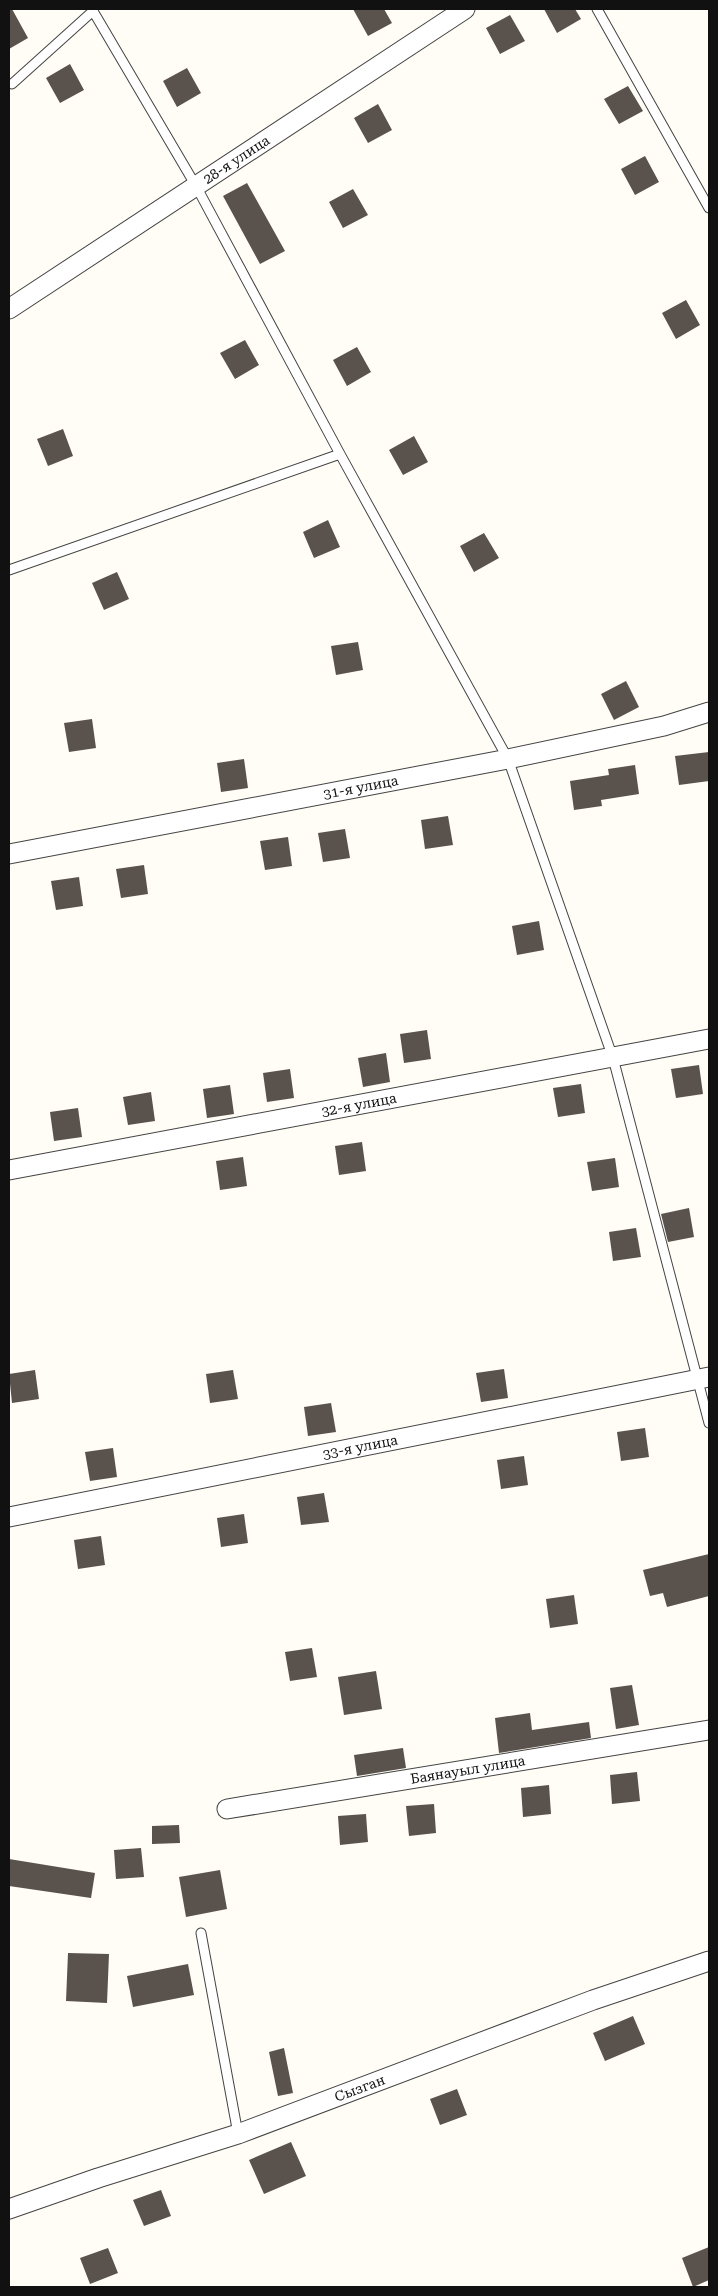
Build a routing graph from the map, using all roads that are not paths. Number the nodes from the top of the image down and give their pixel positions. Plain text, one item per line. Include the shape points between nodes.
1 (466, 9) edge
2 (597, 9) edge
3 (12, 84) dead end
4 (196, 186) junction
5 (709, 208) edge
6 (9, 309) edge
7 (340, 454) junction
8 (9, 570) edge
9 (709, 712) edge
10 (508, 759) junction
11 (9, 854) edge
12 (709, 1039) edge
13 (613, 1058) junction
14 (9, 1170) edge
15 (704, 1378) edge
16 (709, 1423) edge
17 (9, 1517) edge
18 (709, 1730) edge
19 (227, 1809) dead end
20 (201, 1933) dead end
21 (709, 1961) edge
22 (238, 2134) junction
23 (9, 2209) edge

1 - 4 street, 28-я улица
2 - 5 lane
3 - 4 lane via 93,11
4 - 6 street, 28-я улица
4 - 7 lane
7 - 8 lane
7 - 10 lane
9 - 10 street, 31-я улица via 664,726
10 - 11 street, 31-я улица
10 - 13 lane
12 - 13 street, 32-я улица
13 - 14 street, 32-я улица
13 - 15 lane
15 - 16 lane
15 - 17 street, 33-я улица
18 - 19 street, Баянауыл улица
20 - 22 lane
21 - 22 street, Сызган via 593,2000
22 - 23 street, Сызган

